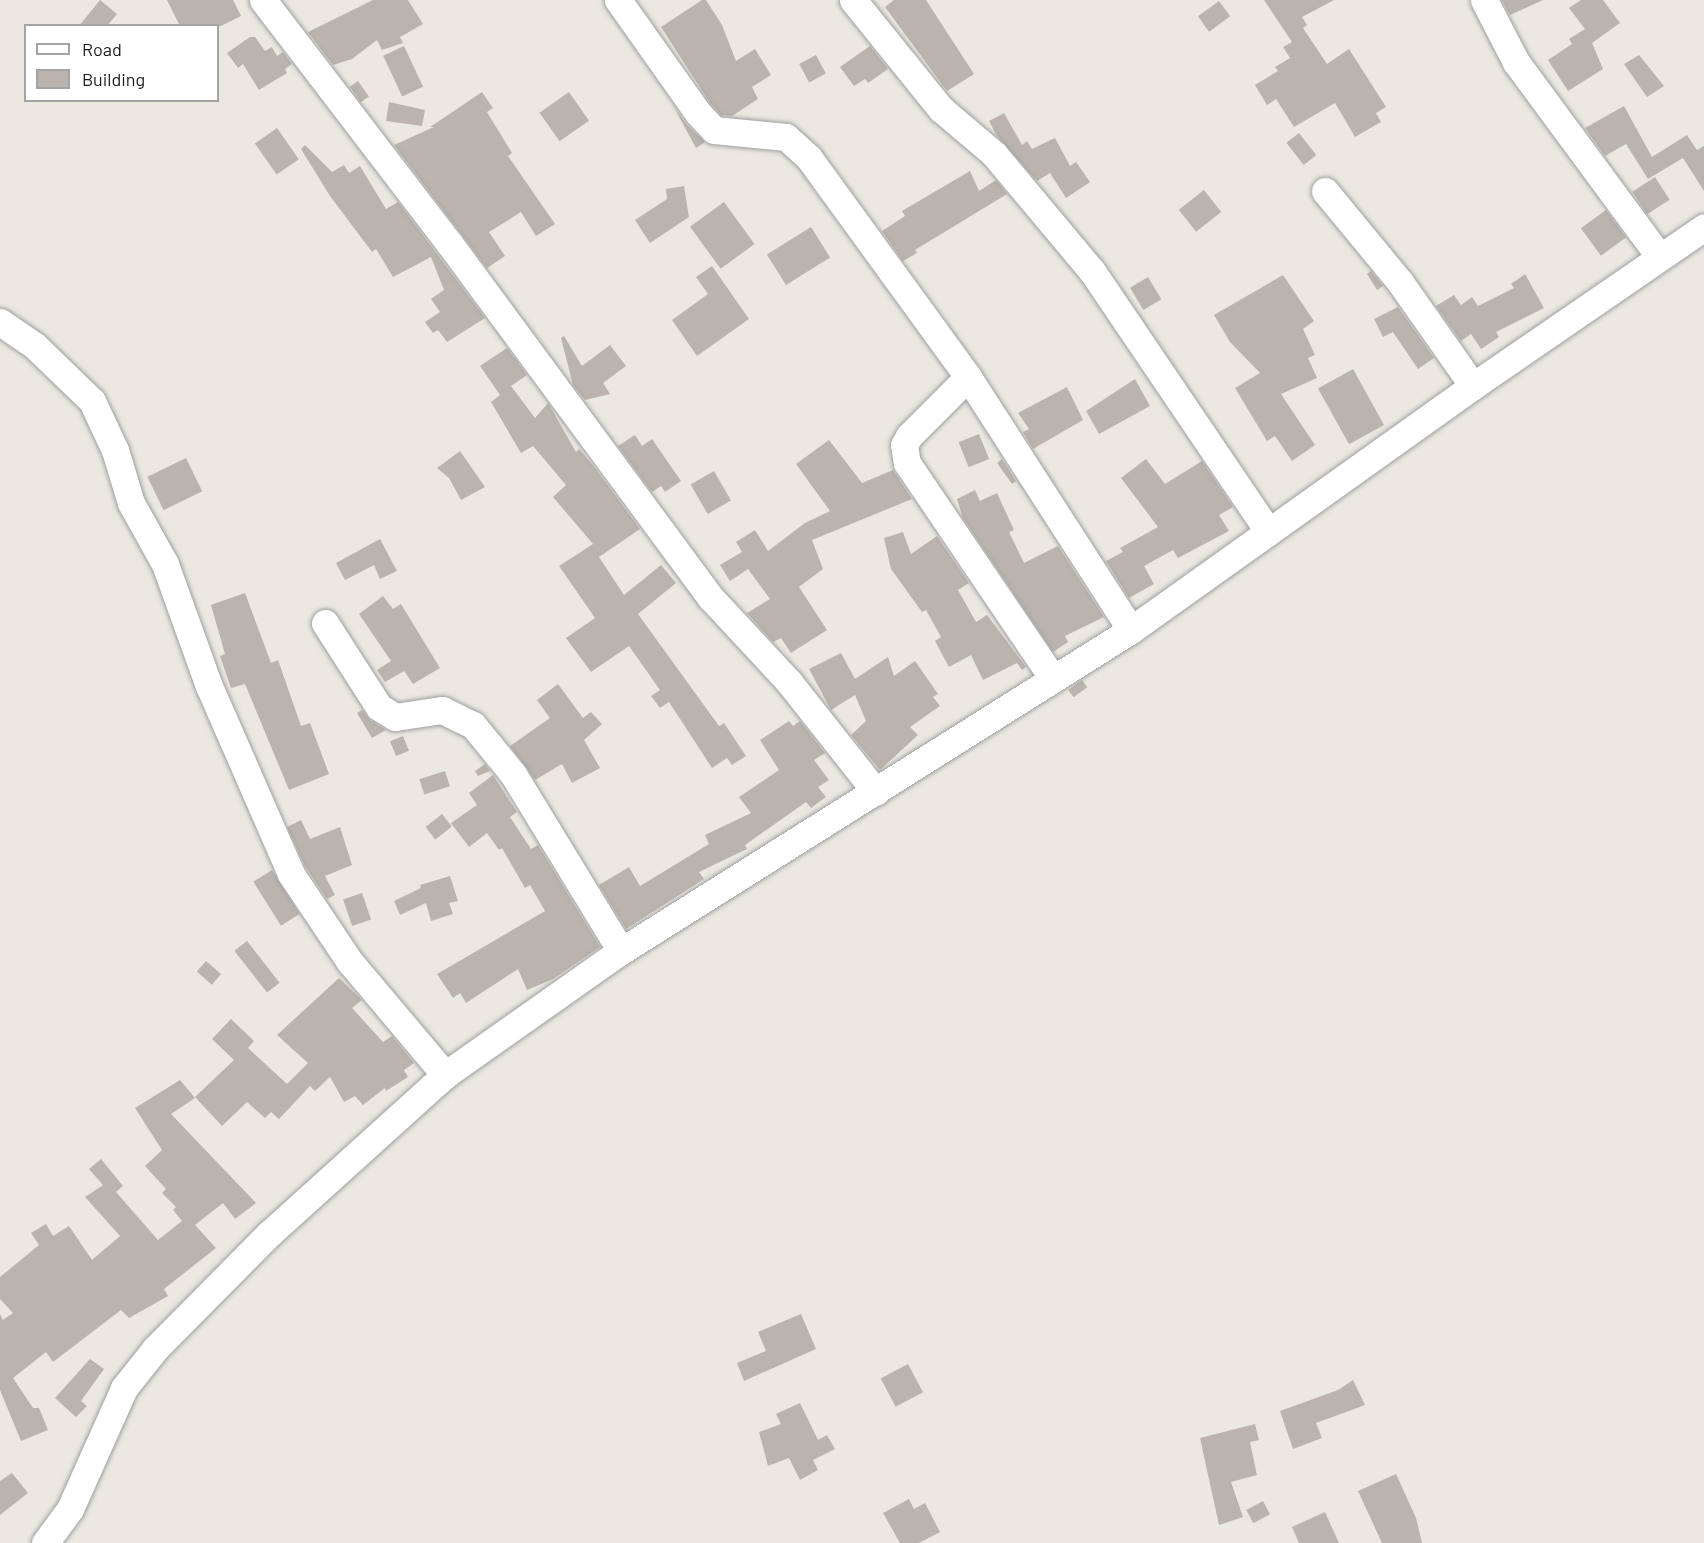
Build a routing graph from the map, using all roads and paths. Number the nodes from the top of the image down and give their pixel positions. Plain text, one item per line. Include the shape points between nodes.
1 (263, 0) edge
2 (618, 0) edge
3 (853, 0) edge
4 (1484, 0) edge
5 (1325, 191) dead end
6 (1704, 227) edge
7 (1660, 257) junction
8 (0, 322) edge
9 (968, 377) junction
10 (1473, 386) junction
11 (1269, 532) junction
12 (325, 623) dead end
13 (1131, 630) junction
14 (1053, 678) junction
15 (876, 792) junction
16 (621, 951) junction
17 (445, 1075) junction
18 (45, 1543) edge

1 - 15 street via 449,243 711,598 789,682
2 - 9 street via 714,130 786,137 808,158
3 - 11 street via 941,109 994,154 1092,271
4 - 7 street via 1516,62
5 - 10 street via 1400,282
6 - 7 street
7 - 10 street
8 - 17 street via 35,346 92,401 115,450 132,503 165,564 209,686 291,874 350,962
9 - 13 street
9 - 14 street via 909,436 904,445 907,463
10 - 11 street
11 - 13 street
12 - 16 street via 379,707 395,717 442,710 473,725 513,774
13 - 14 street
14 - 15 street
15 - 16 street
16 - 17 street
17 - 18 street via 269,1234 154,1349 124,1388 70,1509

